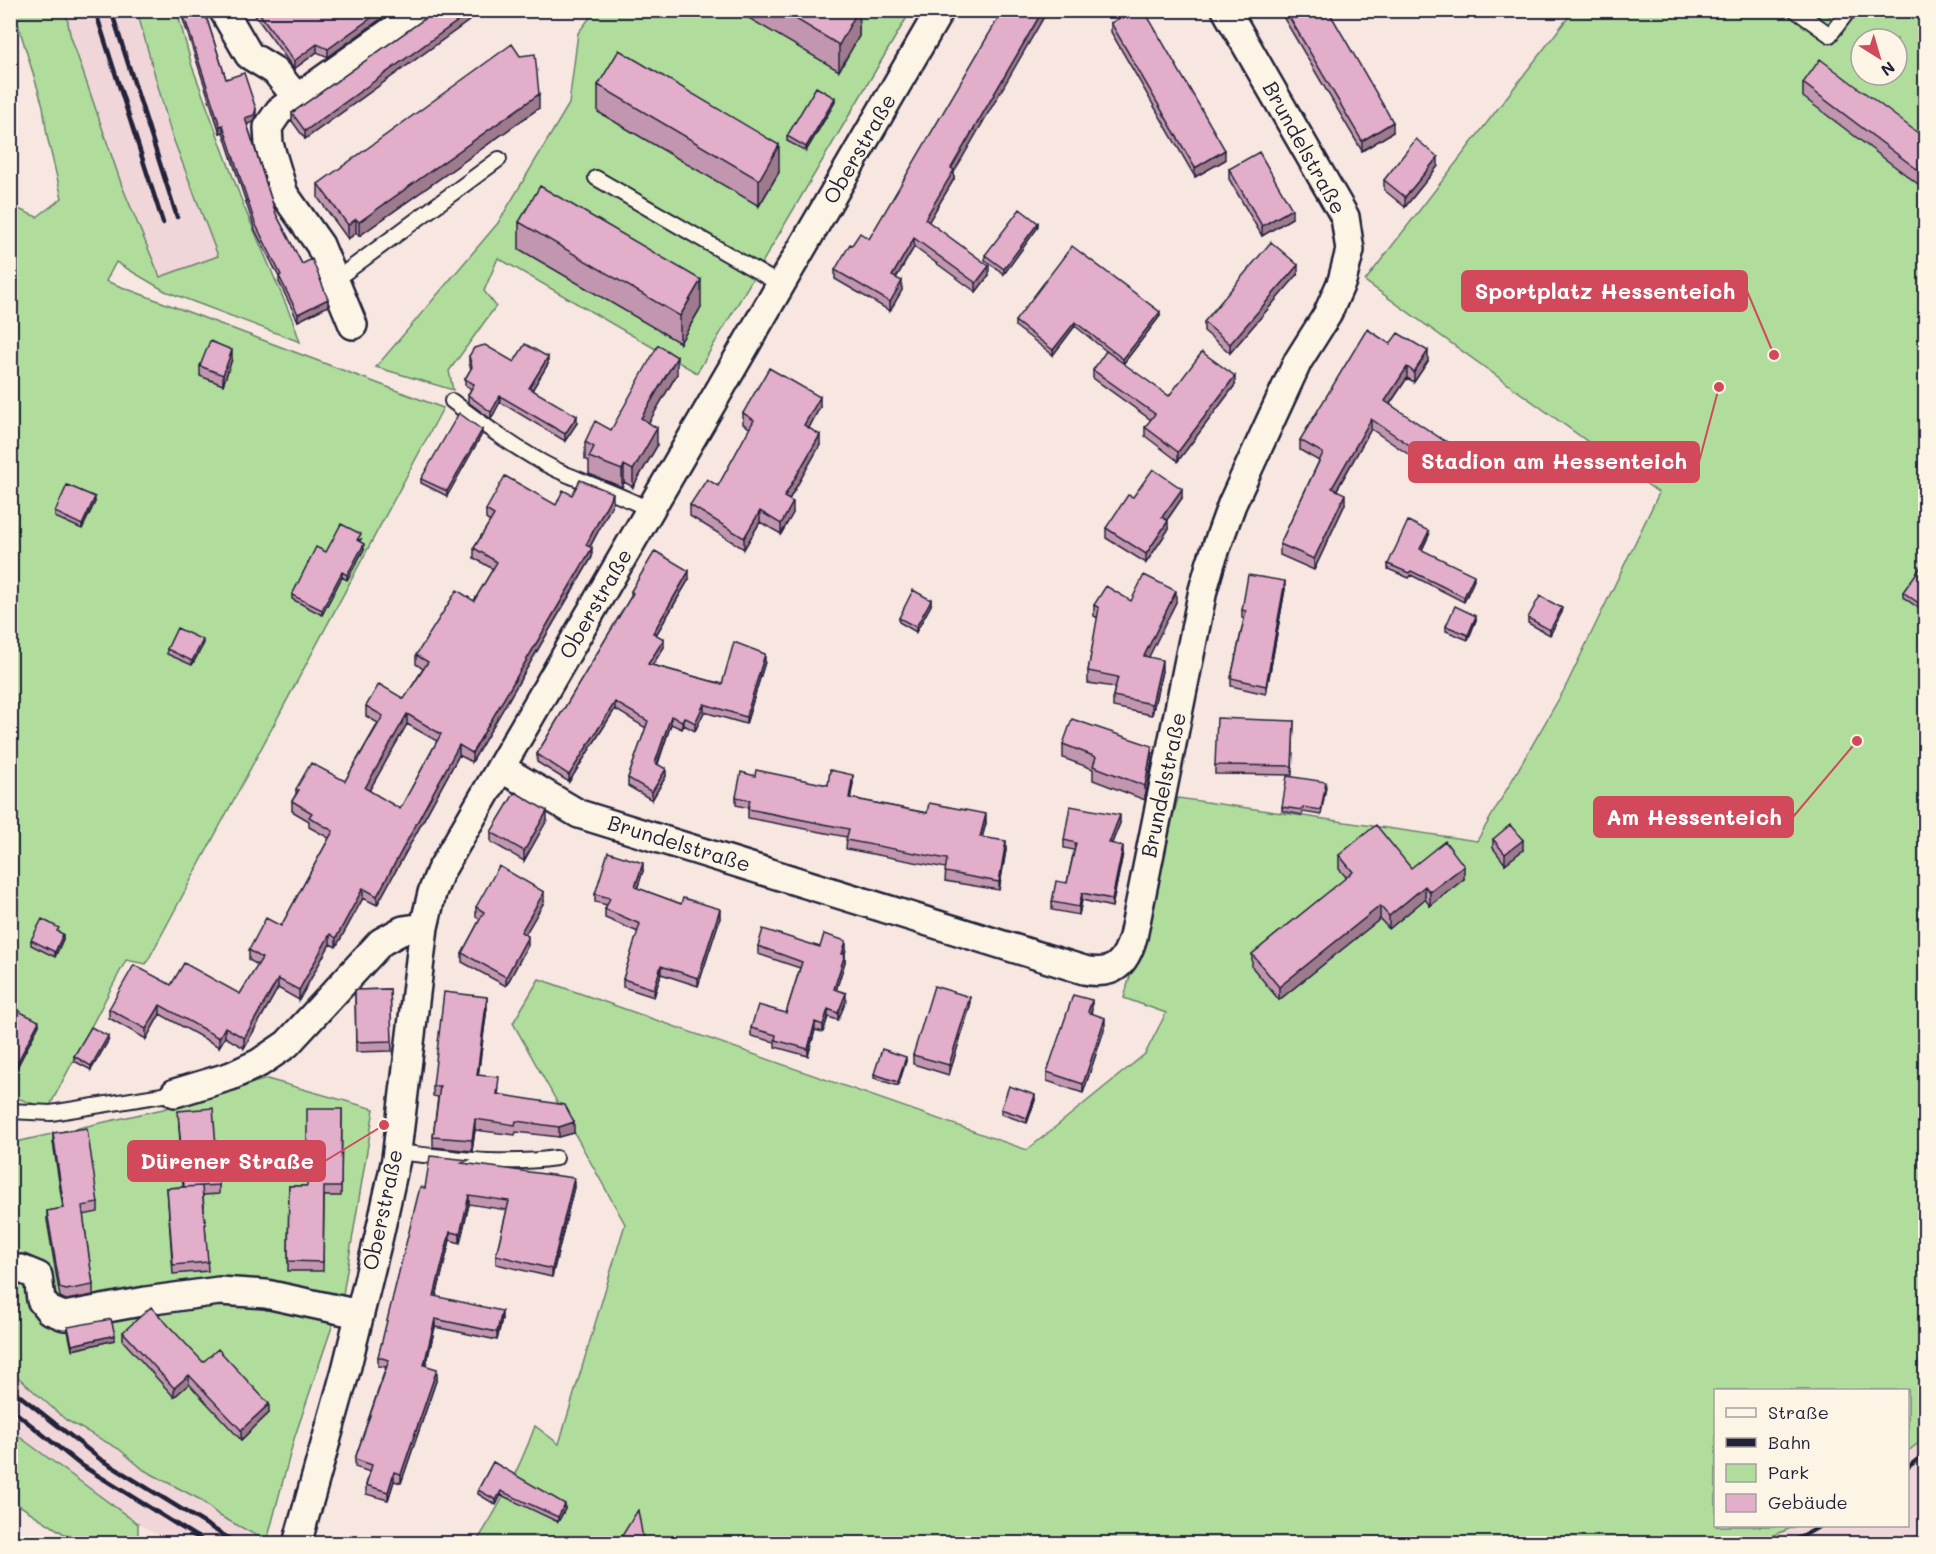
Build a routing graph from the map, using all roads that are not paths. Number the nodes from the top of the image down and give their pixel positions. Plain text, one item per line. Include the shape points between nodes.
1 (223, 10) edge
2 (421, 10) edge
3 (1226, 10) edge
4 (1794, 10) edge
5 (938, 11) edge
6 (1847, 13) edge
7 (297, 98) junction
8 (499, 159) dead end
9 (596, 178) dead end
10 (335, 280) junction
11 (781, 285) junction
12 (354, 325) dead end
13 (452, 402) dead end
14 (650, 510) junction
15 (501, 768) junction
16 (424, 927) junction
17 (175, 1093) joint
18 (10, 1111) edge
19 (397, 1152) junction
20 (556, 1158) dead end
21 (21, 1269) dead end
22 (359, 1314) junction
23 (297, 1544) edge

1 - 7 street via 249,55 275,71
2 - 7 street
3 - 15 street, Brundelstraße via 1345,217 1350,250 1328,315 1298,361 1232,504 1211,562 1133,937 1128,954 1117,966 1101,973 1084,970 579,814
4 - 6 lane via 1830,35
5 - 11 street, Oberstraße
7 - 10 street via 279,111 268,127 269,144 284,194 320,245
8 - 10 lane
9 - 11 lane
10 - 12 street
11 - 14 street, Oberstraße
13 - 14 lane via 557,470
14 - 15 street, Oberstraße
15 - 16 street, Oberstraße via 440,872
16 - 17 street via 403,930 381,942 287,1044 259,1063
16 - 19 street, Oberstraße
17 - 18 lane via 51,1113
19 - 20 lane via 494,1162
19 - 22 street, Oberstraße
21 - 22 street via 38,1276 41,1300 49,1310 64,1316 219,1291 266,1294
22 - 23 street, Oberstraße

